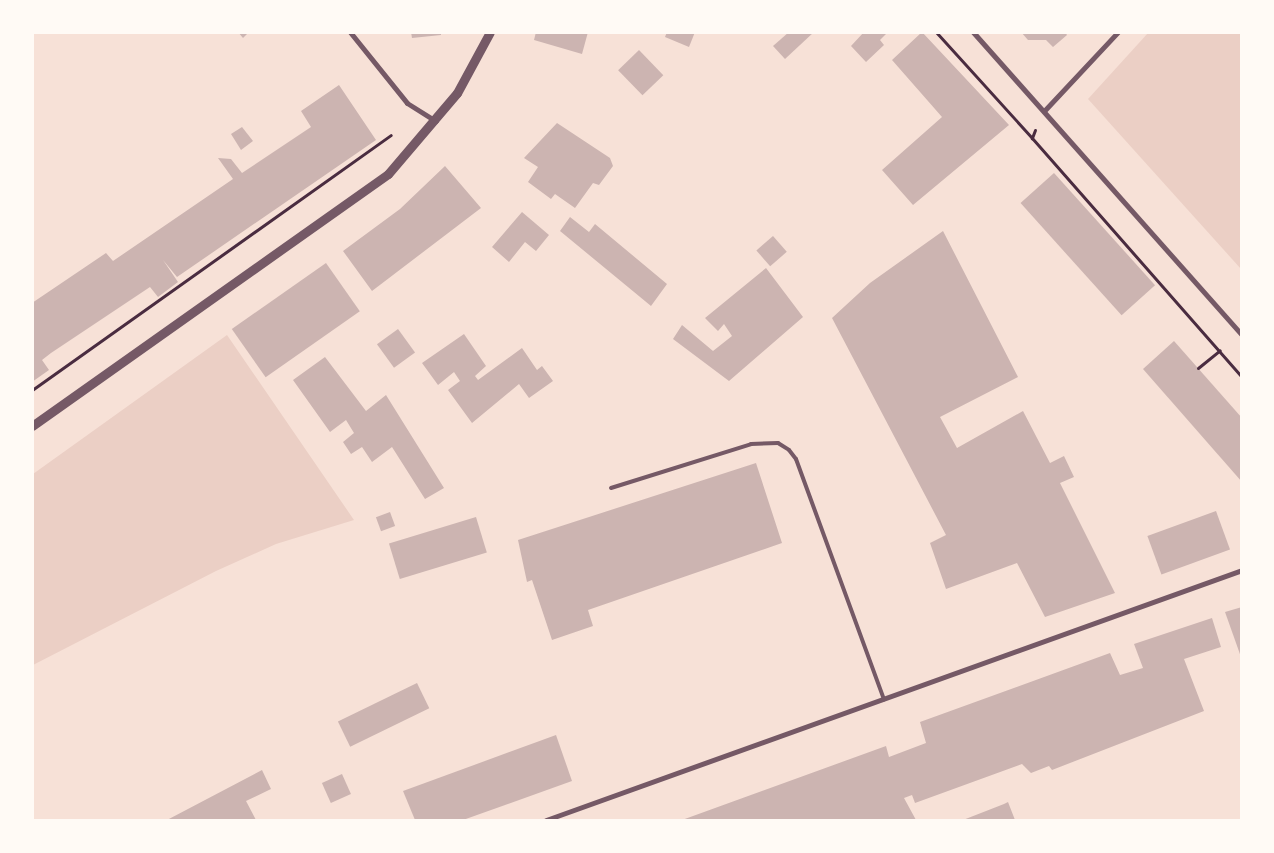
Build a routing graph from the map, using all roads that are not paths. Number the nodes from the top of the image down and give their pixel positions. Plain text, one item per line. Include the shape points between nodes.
1 (350, 32) edge
2 (490, 32) edge
3 (973, 32) edge
4 (1118, 32) edge
5 (1044, 110) junction
6 (437, 121) junction
7 (1242, 335) edge
8 (32, 426) edge
9 (611, 488) dead end
10 (1242, 570) edge
11 (884, 699) junction
12 (546, 820) edge

1 - 6 street via 415,108
2 - 6 street
3 - 5 street
4 - 5 street
5 - 7 street
6 - 8 street via 369,191
9 - 11 lane via 751,444 778,443 788,450 796,459
10 - 11 street
11 - 12 street

